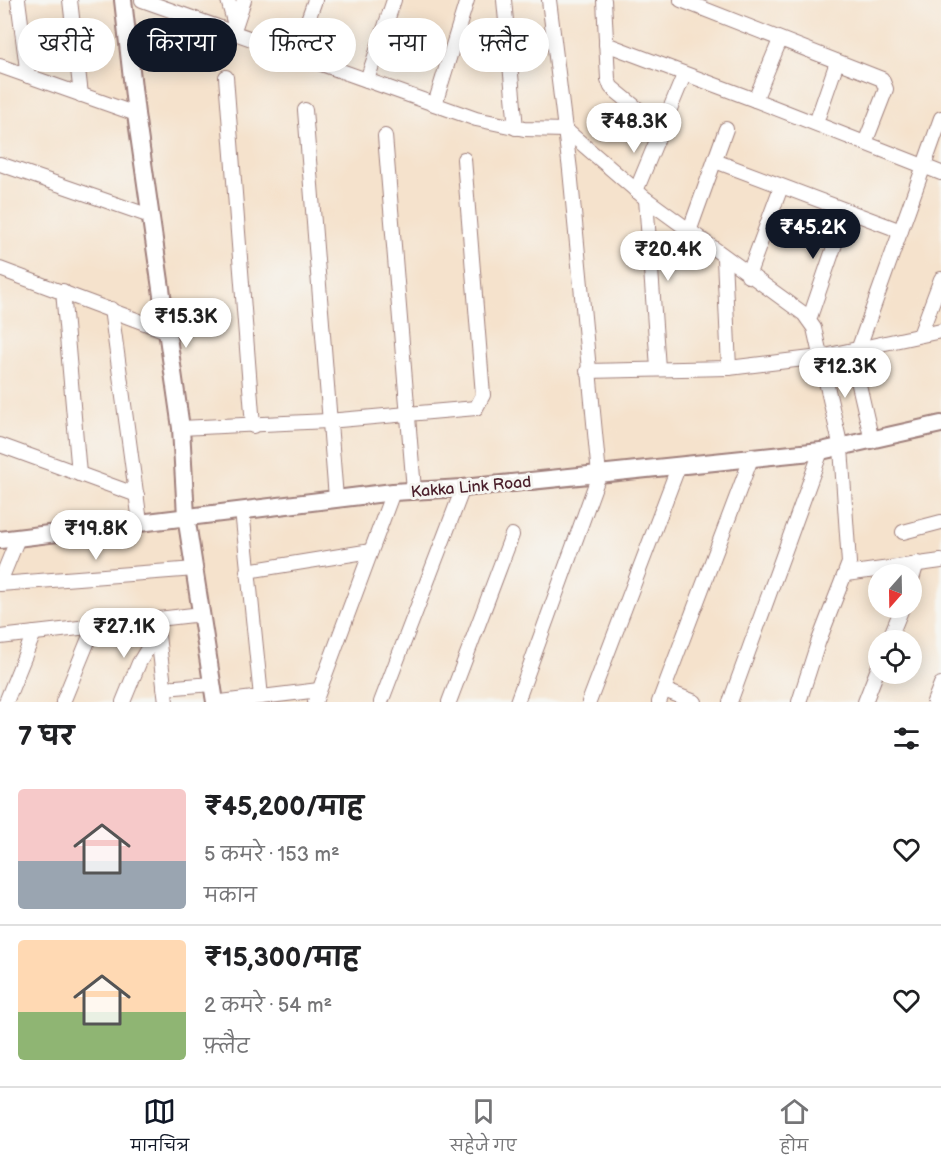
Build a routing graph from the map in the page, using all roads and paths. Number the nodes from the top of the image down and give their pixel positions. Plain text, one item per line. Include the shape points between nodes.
1 (18, 0) edge
2 (70, 0) edge
3 (123, 0) edge
4 (142, 0) edge
5 (228, 0) edge
6 (244, 0) edge
7 (315, 0) edge
8 (394, 0) edge
9 (466, 0) edge
10 (504, 0) edge
11 (549, 0) edge
12 (604, 0) edge
13 (681, 0) edge
14 (173, 6) edge
15 (205, 18) edge
16 (232, 18) edge
17 (309, 18) edge
18 (237, 20) edge
19 (780, 40) junction
20 (606, 44) junction
21 (837, 62) junction
22 (0, 66) edge
23 (343, 72) edge
24 (684, 75) junction
25 (28, 76) junction
26 (226, 77) dead end
27 (367, 80) junction
28 (81, 95) junction
29 (755, 100) junction
30 (435, 104) junction
31 (305, 110) dead end
32 (136, 114) junction
33 (941, 118) edge
34 (816, 123) junction
35 (516, 128) junction
36 (661, 128) junction
37 (726, 129) dead end
38 (566, 130) junction
39 (385, 136) dead end
40 (865, 143) junction
41 (464, 159) dead end
42 (715, 160) junction
43 (0, 164) edge
44 (923, 165) junction
45 (941, 173) edge
46 (781, 187) junction
47 (641, 195) junction
48 (846, 212) junction
49 (150, 216) junction
50 (690, 229) junction
51 (901, 231) junction
52 (724, 258) junction
53 (0, 269) edge
54 (748, 276) junction
55 (941, 279) edge
56 (63, 291) junction
57 (111, 309) junction
58 (810, 320) junction
59 (166, 331) junction
60 (941, 331) edge
61 (920, 335) junction
62 (858, 350) junction
63 (820, 357) junction
64 (658, 368) junction
65 (729, 368) junction
66 (587, 371) junction
67 (408, 414) junction
68 (328, 422) junction
69 (941, 424) edge
70 (253, 426) junction
71 (180, 428) junction
72 (872, 441) junction
73 (0, 445) edge
74 (841, 448) junction
75 (821, 451) junction
76 (752, 456) junction
77 (679, 465) junction
78 (79, 474) junction
79 (599, 474) junction
80 (463, 488) junction
81 (414, 490) junction
82 (393, 492) junction
83 (137, 495) junction
84 (336, 498) junction
85 (242, 510) junction
86 (186, 516) junction
87 (140, 522) junction
88 (941, 522) edge
89 (903, 532) dead end
90 (512, 535) dead end
91 (18, 538) junction
92 (0, 540) edge
93 (371, 551) junction
94 (941, 561) edge
95 (917, 563) joint
96 (195, 569) junction
97 (247, 571) junction
98 (846, 574) junction
99 (0, 583) edge
100 (202, 614) junction
101 (94, 626) junction
102 (156, 626) junction
103 (34, 633) junction
104 (0, 637) edge
105 (212, 684) junction
106 (872, 684) edge
107 (941, 684) edge
108 (165, 695) edge
109 (317, 696) edge
110 (661, 696) edge
111 (261, 697) junction
112 (6, 702) edge
113 (63, 702) edge
114 (123, 702) edge
115 (214, 702) edge
116 (221, 702) edge
117 (381, 702) edge
118 (449, 702) edge
119 (517, 702) edge
120 (589, 702) edge
121 (695, 702) edge
122 (730, 702) edge
123 (799, 702) edge
124 (865, 702) edge
125 (934, 702) edge

1 - 25 street
2 - 28 street
3 - 32 street
4 - 14 street
5 - 16 street
6 - 18 street
7 - 17 street
8 - 27 street
9 - 30 street
10 - 35 street
11 - 38 street
12 - 20 street
13 - 19 street
14 - 15 street
19 - 21 street
19 - 29 street
20 - 24 street
20 - 36 street via 611,87
21 - 34 street
21 - 40 street via 885,81 886,89
22 - 25 street
23 - 27 street
24 - 29 street
24 - 36 street
25 - 28 street
26 - 70 street
27 - 30 street
28 - 32 street
29 - 34 street
30 - 35 street
31 - 68 street
32 - 49 street
33 - 44 street
34 - 40 street
35 - 38 street
36 - 47 street
37 - 42 street
38 - 47 street
38 - 66 street
39 - 67 street
40 - 44 street
41 - 67 street via 483,399 476,408
42 - 46 street
42 - 50 street
43 - 49 street
44 - 45 street
44 - 51 street
46 - 48 street
46 - 54 street
47 - 50 street
47 - 64 street
48 - 51 street
48 - 58 street
49 - 59 street
50 - 52 street
51 - 62 street
52 - 54 street
52 - 65 street
53 - 56 street
54 - 58 street
55 - 61 street
56 - 57 street
56 - 78 street
57 - 59 street
57 - 83 street
58 - 63 street
59 - 71 street
60 - 61 street
61 - 62 street
62 - 63 street
62 - 72 street via 858,376
63 - 65 street
63 - 74 street
64 - 65 street
64 - 66 street
66 - 79 street
67 - 68 street
67 - 81 street
68 - 70 street
68 - 84 street
69 - 72 street, Kakka Link Road
70 - 71 street
71 - 86 street
72 - 74 street, Kakka Link Road
73 - 78 street
74 - 75 street, Kakka Link Road
74 - 98 street via 848,545
75 - 76 street, Kakka Link Road
75 - 122 street
76 - 77 street, Kakka Link Road
76 - 110 street
77 - 79 street, Kakka Link Road
77 - 120 street
78 - 83 street
79 - 80 street, Kakka Link Road
79 - 119 street
80 - 81 street, Kakka Link Road
80 - 117 street
81 - 82 street, Kakka Link Road
82 - 84 street, Kakka Link Road
82 - 93 street
83 - 87 street
84 - 85 street, Kakka Link Road
85 - 86 street, Kakka Link Road
85 - 97 street
86 - 87 street, Kakka Link Road
86 - 96 street
87 - 91 street, Kakka Link Road
88 - 89 street
90 - 118 street
91 - 92 street, Kakka Link Road
91 - 99 street
93 - 97 street
93 - 109 street
94 - 95 street
95 - 98 street
96 - 99 street
96 - 100 street
97 - 111 street
98 - 123 street
100 - 102 street
100 - 105 street
101 - 102 street
101 - 103 street
101 - 113 street
102 - 108 street
102 - 114 street
103 - 104 street
103 - 112 street
105 - 108 street
105 - 115 street
106 - 124 street
107 - 125 street
109 - 111 street
110 - 121 street
111 - 116 street

